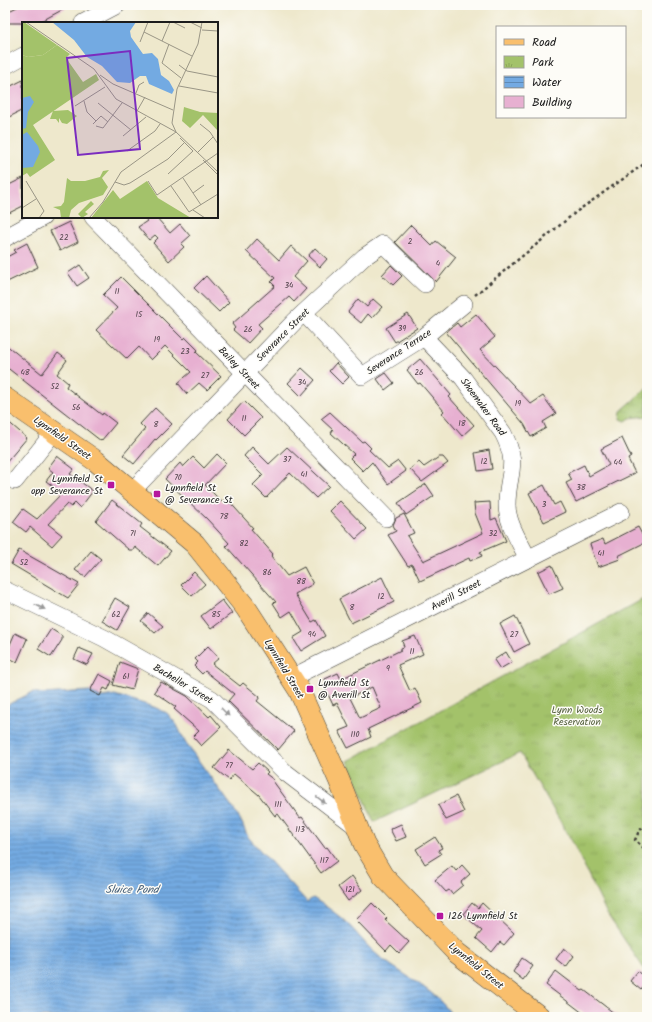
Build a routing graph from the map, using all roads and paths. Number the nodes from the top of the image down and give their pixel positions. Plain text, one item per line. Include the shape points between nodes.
1 (117, 5) edge
2 (85, 22) edge
3 (22, 57) edge
4 (5, 66) edge
5 (647, 162) edge
6 (41, 218) edge
7 (94, 218) edge
8 (5, 238) edge
9 (425, 284) dead end
10 (464, 304) joint
11 (304, 313) junction
12 (424, 338) junction
13 (245, 374) junction
14 (5, 398) edge
15 (54, 432) junction
16 (15, 481) dead end
17 (132, 491) junction
18 (621, 512) dead end
19 (386, 518) dead end
20 (528, 558) junction
21 (5, 590) edge
22 (291, 678) junction
23 (647, 824) edge
24 (358, 827) junction
25 (647, 851) edge
26 (540, 1017) edge

1 - 2 street
3 - 4 street
5 - 10 path via 576,212
6 - 8 street
7 - 13 street, Bailey Street
9 - 11 street, Severance Street via 383,244 364,257
10 - 12 street, Severance Terrace
11 - 12 street, Severance Terrace via 362,376
11 - 13 street, Severance Street
12 - 20 street, Shoemaker Road via 463,378 508,441 513,463 507,505 514,530
13 - 17 street, Severance Street
13 - 19 street, Bailey Street
14 - 15 main road, Lynnfield Street
15 - 16 street
15 - 17 main road, Lynnfield Street
17 - 22 main road, Lynnfield Street via 195,544 246,608
18 - 20 street, Averill Street
20 - 22 street, Averill Street
21 -> 24 street, Bacheller Street via 104,638 212,699 285,772
22 - 24 main road, Lynnfield Street via 302,697
23 - 25 path via 639,831 635,840
24 - 26 main road, Lynnfield Street via 364,844 388,882 457,953

